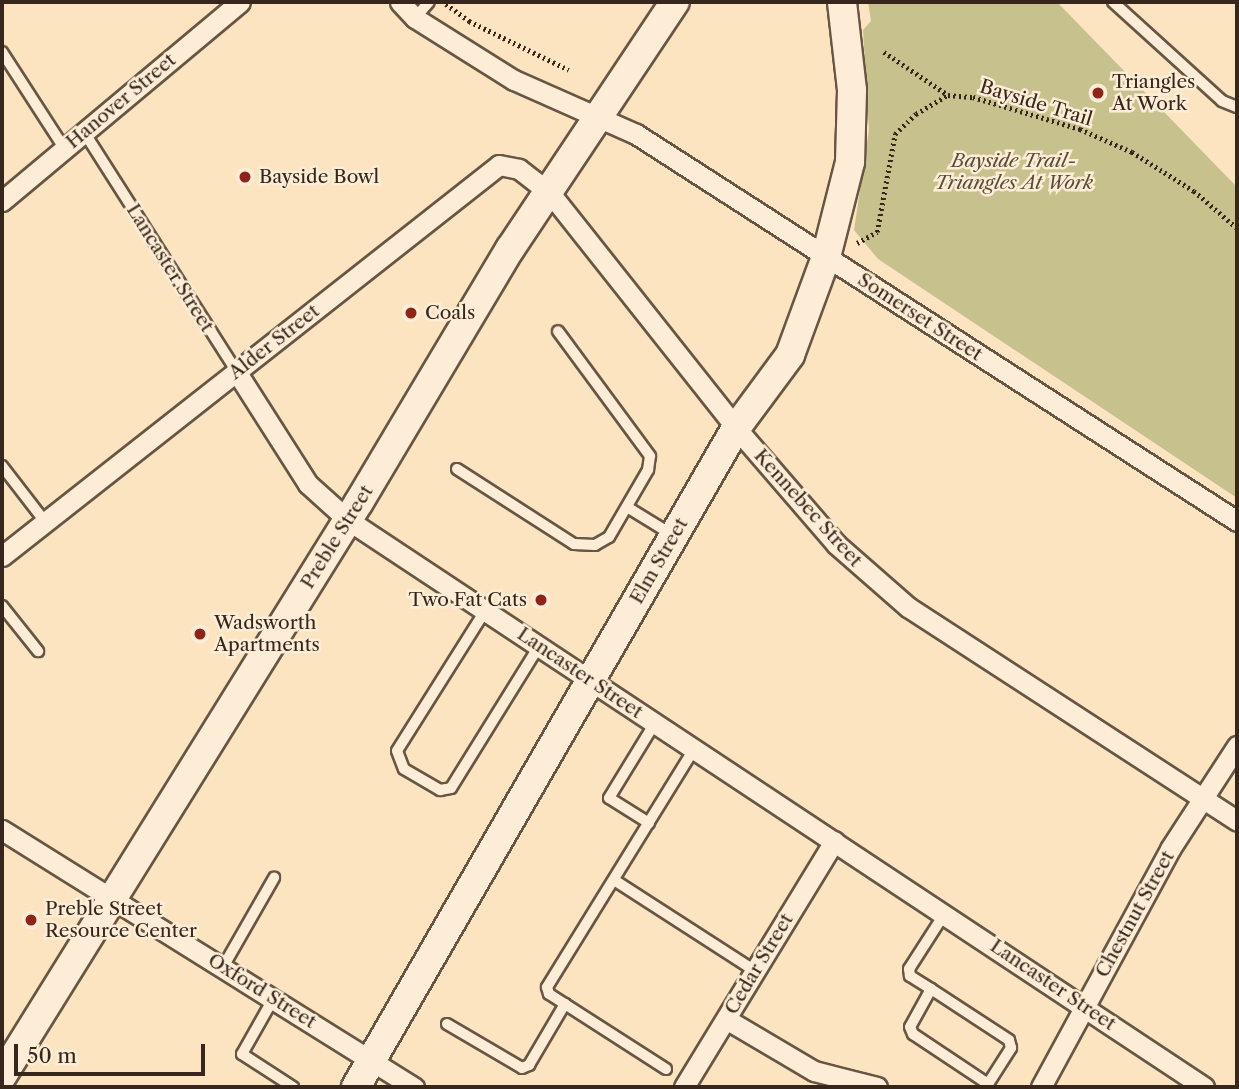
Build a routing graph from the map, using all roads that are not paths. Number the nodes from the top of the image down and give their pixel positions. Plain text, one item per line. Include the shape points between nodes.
1 (240, 2) edge
2 (400, 2) edge
3 (429, 2) edge
4 (675, 2) edge
5 (842, 2) edge
6 (1113, 2) edge
7 (415, 18) junction
8 (2, 52) edge
9 (1237, 107) edge
10 (602, 116) junction
11 (84, 132) junction
12 (64, 148) junction
13 (550, 193) junction
14 (2, 201) edge
15 (826, 257) junction
16 (558, 331) dead end
17 (236, 371) junction
18 (736, 428) junction
19 (2, 466) edge
20 (457, 469) dead end
21 (627, 507) junction
22 (348, 520) junction
23 (1237, 521) edge
24 (46, 523) junction
25 (673, 536) junction
26 (2, 556) edge
27 (2, 606) edge
28 (485, 611) junction
29 (539, 646) junction
30 (38, 651) dead end
31 (591, 680) junction
32 (655, 723) junction
33 (1237, 746) edge
34 (694, 749) junction
35 (1203, 800) junction
36 (1237, 821) edge
37 (649, 823) junction
38 (2, 830) edge
39 (834, 841) junction
40 (274, 878) dead end
41 (614, 880) junction
42 (109, 898) junction
43 (945, 912) junction
44 (223, 967) junction
45 (755, 971) junction
46 (931, 989) junction
47 (272, 1001) junction
48 (565, 1004) junction
49 (1085, 1006) junction
50 (726, 1019) junction
51 (447, 1024) dead end
52 (373, 1059) junction
53 (666, 1069) dead end
54 (2, 1076) edge
55 (293, 1087) edge
56 (356, 1087) edge
57 (414, 1087) edge
58 (684, 1087) edge
59 (877, 1087) edge
60 (1041, 1087) edge
61 (1204, 1087) edge

1 - 11 street, Hanover Street
2 - 7 street
3 - 7 lane
4 - 10 main road, Preble Street
5 - 15 main road, Elm Street via 852,138 844,196
6 - 9 lane via 1222,101
7 - 10 street via 514,80
8 - 12 lane
10 - 13 main road, Preble Street
10 - 15 street, Somerset Street
11 - 12 street, Hanover Street
11 - 17 lane, Lancaster Street
12 - 14 street, Hanover Street
13 - 17 street, Alder Street via 519,169 499,165
13 - 18 street, Kennebec Street
13 - 22 main road, Preble Street via 510,249
15 - 18 main road, Elm Street via 790,355
15 - 23 street, Somerset Street
16 - 21 lane via 650,456 648,470
17 - 22 street, Lancaster Street via 308,484
17 - 24 street, Alder Street
18 - 25 main road, Elm Street
18 - 35 street, Kennebec Street via 836,544 908,607
19 - 24 lane
20 - 21 lane via 574,544 595,545 609,537
21 - 25 lane
22 - 28 street, Lancaster Street
22 - 42 main road, Preble Street
24 - 26 street, Alder Street
25 - 31 main road, Elm Street
27 - 30 lane
28 - 29 street, Lancaster Street
28 - 29 lane via 397,751 404,769 440,790 451,788
29 - 31 street, Lancaster Street
31 - 32 street, Lancaster Street
31 - 52 main road, Elm Street
32 - 34 street, Lancaster Street
32 - 37 lane via 609,798
33 - 35 street, Chestnut Street
34 - 37 lane
34 - 39 street, Lancaster Street
35 - 36 street, Kennebec Street
35 - 49 street, Chestnut Street
37 - 41 lane
38 - 42 street, Oxford Street
39 - 43 street, Lancaster Street
39 - 45 street, Cedar Street
40 - 44 lane
41 - 45 lane
41 - 48 lane via 547,987 549,994
42 - 44 street, Oxford Street
42 - 54 main road, Preble Street
43 - 46 lane via 909,969 910,976
43 - 49 street, Lancaster Street
44 - 47 street, Oxford Street
45 - 50 street, Cedar Street
46 - 46 lane via 1009,1040 1011,1048 988,1084 913,1034 910,1027
47 - 52 street, Oxford Street
47 - 55 lane via 242,1054
48 - 51 lane via 529,1065 522,1068
48 - 53 lane
49 - 60 street, Chestnut Street
49 - 61 street, Lancaster Street
50 - 58 street, Cedar Street
50 - 59 street via 814,1071
52 - 56 main road, Elm Street
52 - 57 street, Oxford Street

